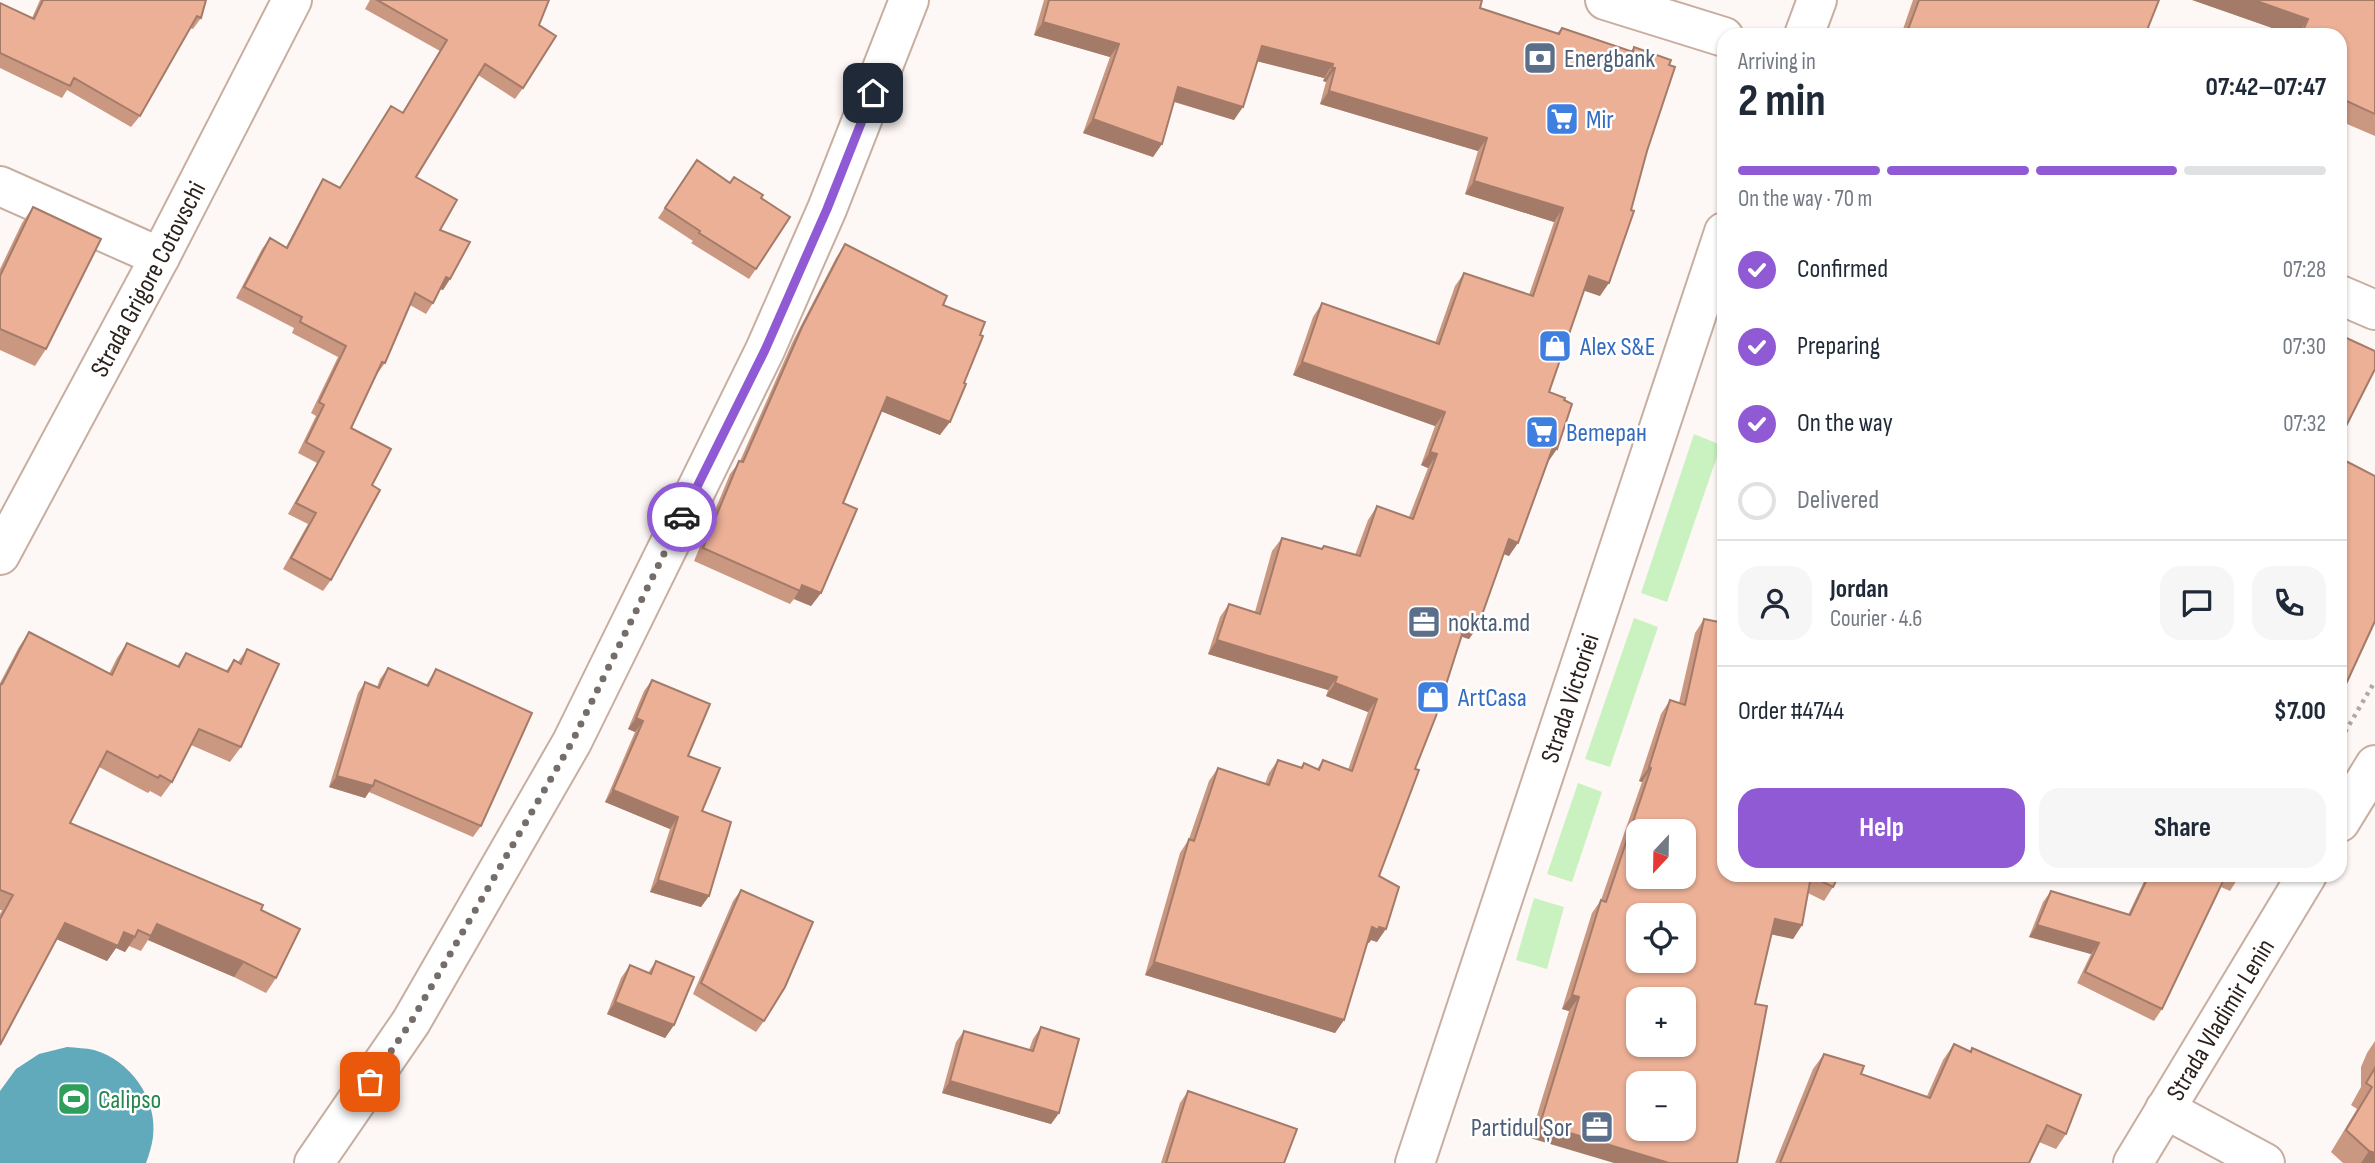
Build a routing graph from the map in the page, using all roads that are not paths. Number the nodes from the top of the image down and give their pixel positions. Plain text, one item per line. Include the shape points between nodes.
1 (292, 0) edge
2 (909, 0) edge
3 (1605, 0) edge
4 (1817, 0) edge
5 (1807, 28) edge
6 (1717, 35) edge
7 (0, 186) edge
8 (1717, 253) edge
9 (160, 257) junction
10 (2347, 298) edge
11 (2375, 310) edge
12 (0, 555) edge
13 (2375, 765) edge
14 (2347, 811) edge
15 (2304, 882) edge
16 (2165, 1109) junction
17 (314, 1163) edge
18 (1415, 1163) edge
19 (2133, 1163) edge
20 (2266, 1163) edge

1 - 9 street, Strada Grigore Cotovschi
2 - 17 street via 827,209 765,350 572,742 411,1022
3 - 6 street
4 - 5 street
7 - 9 street
8 - 18 street, Strada Victoriei
9 - 12 street, Strada Grigore Cotovschi
10 - 11 street
13 - 14 street
15 - 16 street, Strada Vladimir Lenin
16 - 19 street, Strada Vladimir Lenin
16 - 20 street

